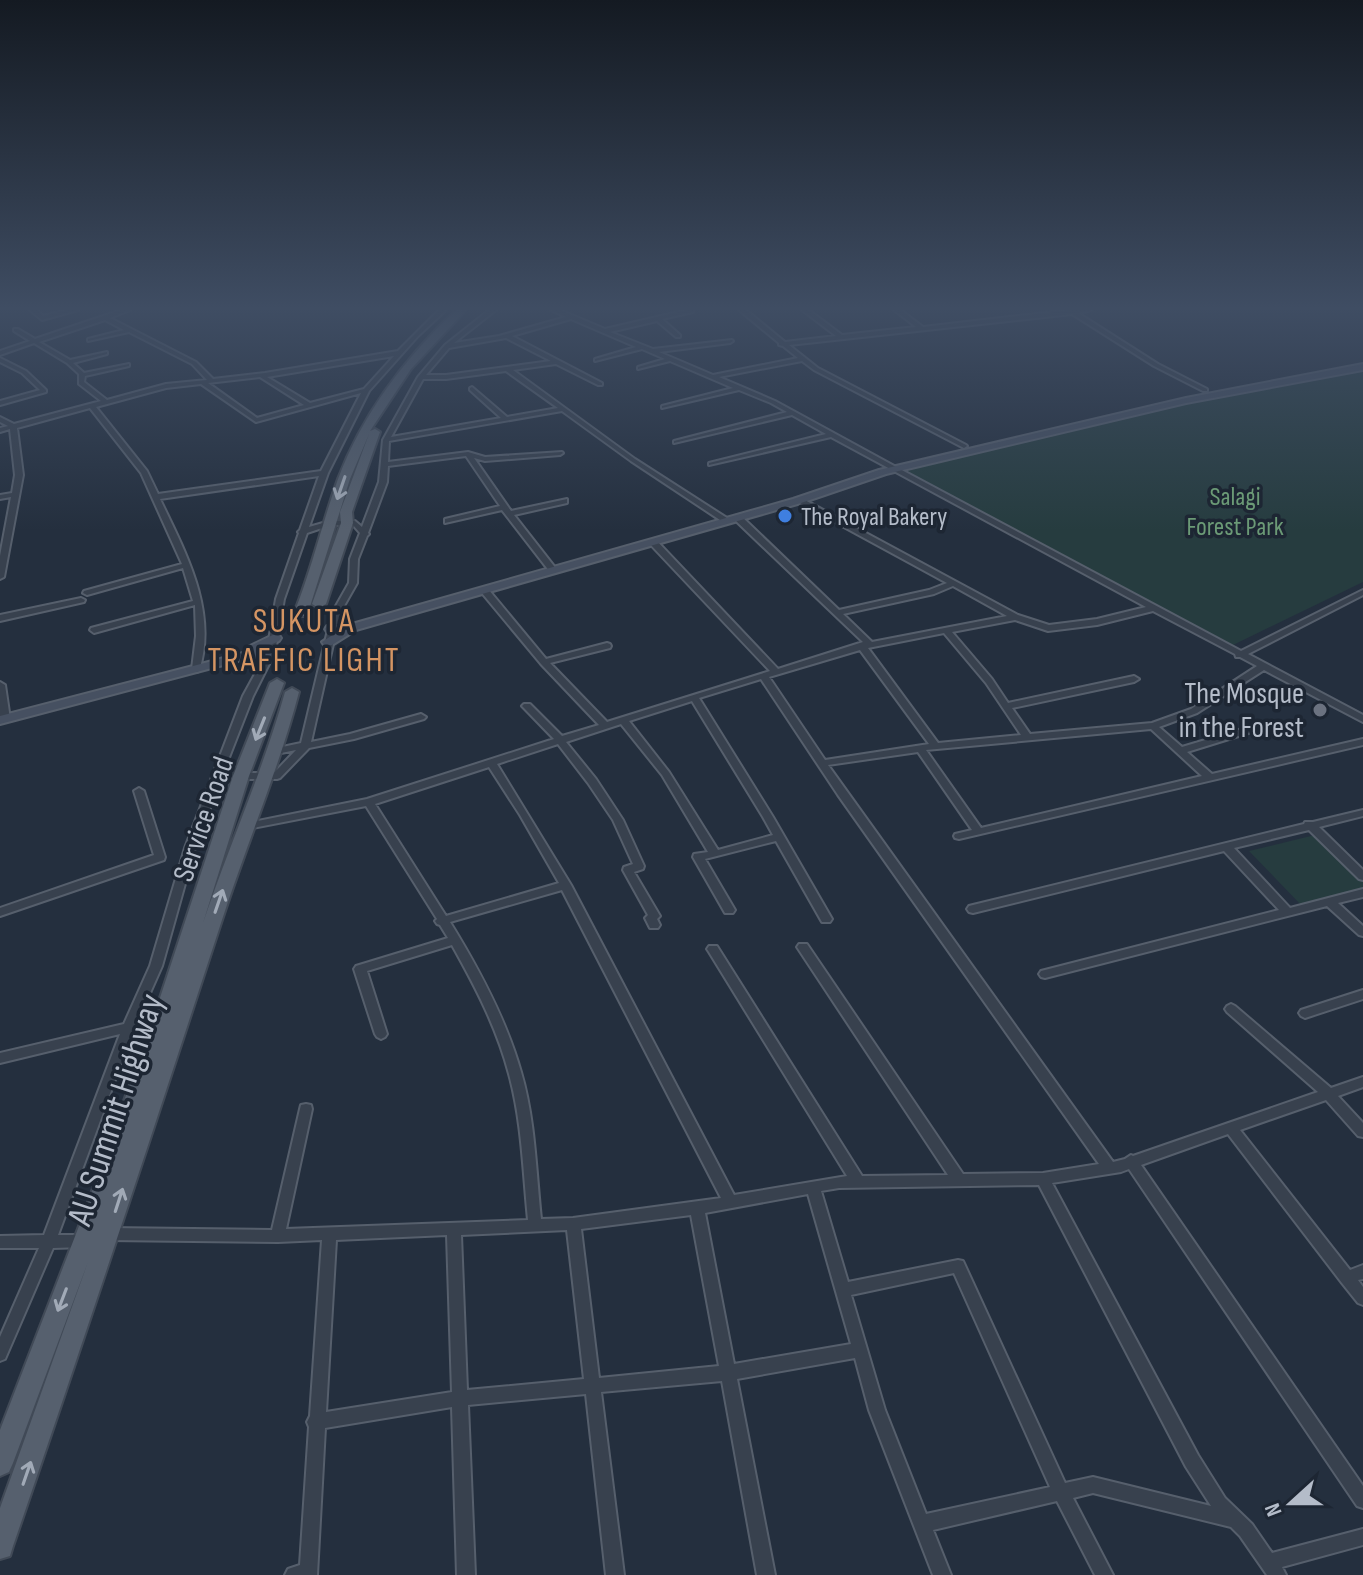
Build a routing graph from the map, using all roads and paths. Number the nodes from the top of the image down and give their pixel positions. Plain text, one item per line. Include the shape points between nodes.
1 (36, 384) edge
2 (82, 384) edge
3 (184, 384) edge
4 (205, 384) edge
5 (274, 384) edge
6 (372, 384) edge
7 (394, 384) edge
8 (405, 384) edge
9 (417, 384) edge
10 (528, 384) edge
11 (728, 384) edge
12 (847, 384) edge
13 (1192, 384) edge
14 (1246, 384) edge
15 (1263, 384) edge
16 (739, 388) junction
17 (472, 389) dead end
18 (366, 390) junction
19 (1205, 390) junction
20 (105, 401) junction
21 (0, 403) edge
22 (91, 405) junction
23 (308, 405) junction
24 (664, 407) dead end
25 (564, 409) junction
26 (792, 413) junction
27 (0, 419) edge
28 (507, 420) junction
29 (13, 426) junction
30 (0, 430) edge
31 (831, 435) junction
32 (386, 440) junction
33 (676, 442) dead end
34 (964, 446) junction
35 (560, 453) dead end
36 (468, 454) junction
37 (386, 464) junction
38 (711, 464) dead end
39 (893, 469) junction
40 (324, 473) junction
41 (16, 494) junction
42 (0, 497) edge
43 (155, 497) junction
44 (801, 500) junction
45 (564, 501) dead end
46 (506, 511) junction
47 (732, 519) junction
48 (448, 521) dead end
49 (330, 523) junction
50 (347, 523) junction
51 (302, 532) junction
52 (365, 534) junction
53 (653, 542) junction
54 (2, 554) edge
55 (186, 565) junction
56 (553, 570) junction
57 (0, 577) edge
58 (954, 583) junction
59 (485, 591) junction
60 (1363, 592) edge
61 (198, 602) junction
62 (319, 604) dead end
63 (1153, 608) junction
64 (301, 613) dead end
65 (836, 613) junction
66 (1015, 617) junction
67 (0, 618) edge
68 (94, 630) dead end
69 (946, 630) junction
70 (330, 636) junction
71 (275, 638) junction
72 (607, 646) dead end
73 (866, 646) junction
74 (271, 652) junction
75 (1239, 655) junction
76 (241, 656) junction
77 (544, 662) junction
78 (1264, 666) junction
79 (196, 669) junction
80 (775, 671) junction
81 (763, 675) junction
82 (1134, 679) dead end
83 (277, 683) dead end
84 (0, 685) edge
85 (291, 697) dead end
86 (694, 697) junction
87 (527, 706) dead end
88 (1007, 706) junction
89 (421, 717) dead end
90 (2, 719) edge
91 (1363, 719) edge
92 (623, 720) junction
93 (605, 726) junction
94 (1153, 726) junction
95 (1255, 728) dead end
96 (1027, 737) junction
97 (558, 740) junction
98 (1363, 742) edge
99 (305, 746) junction
100 (935, 746) junction
101 (920, 748) junction
102 (276, 751) junction
103 (1179, 751) junction
104 (223, 761) junction
105 (491, 762) junction
106 (823, 763) junction
107 (267, 775) junction
108 (241, 776) junction
109 (1210, 778) junction
110 (139, 791) dead end
111 (369, 802) junction
112 (1363, 813) edge
113 (1309, 824) junction
114 (247, 826) junction
115 (978, 831) junction
116 (959, 836) dead end
117 (778, 837) junction
118 (1226, 846) junction
119 (715, 854) junction
120 (1363, 876) edge
121 (566, 885) junction
122 (1363, 893) edge
123 (1329, 901) junction
124 (973, 909) dead end
125 (729, 910) dead end
126 (0, 912) edge
127 (1288, 913) junction
128 (826, 919) dead end
129 (441, 921) junction
130 (654, 925) dead end
131 (1363, 932) edge
132 (455, 940) junction
133 (803, 947) dead end
134 (713, 949) dead end
135 (1045, 974) dead end
136 (1363, 994) edge
137 (1231, 1009) dead end
138 (1305, 1013) dead end
139 (163, 1019) junction
140 (129, 1026) junction
141 (381, 1034) dead end
142 (0, 1058) edge
143 (1363, 1082) edge
144 (1328, 1093) junction
145 (306, 1109) dead end
146 (1231, 1128) junction
147 (1363, 1132) edge
148 (1131, 1161) junction
149 (1109, 1167) junction
150 (1043, 1179) junction
151 (960, 1181) junction
152 (858, 1182) junction
153 (813, 1187) junction
154 (730, 1202) junction
155 (697, 1208) junction
156 (535, 1224) junction
157 (573, 1224) junction
158 (454, 1229) junction
159 (108, 1234) junction
160 (329, 1235) junction
161 (278, 1236) junction
162 (49, 1241) junction
163 (85, 1241) junction
164 (0, 1242) edge
165 (1363, 1272) edge
166 (1347, 1278) junction
167 (843, 1290) junction
168 (1363, 1298) edge
169 (860, 1350) junction
170 (0, 1354) edge
171 (727, 1373) junction
172 (593, 1385) junction
173 (460, 1398) junction
174 (315, 1422) junction
175 (0, 1463) edge
176 (1061, 1492) junction
177 (1363, 1500) edge
178 (1236, 1520) junction
179 (921, 1524) junction
180 (1363, 1537) edge
181 (0, 1546) edge
182 (1273, 1568) edge
183 (303, 1574) edge
184 (466, 1575) edge
185 (615, 1575) edge
186 (766, 1575) edge
187 (942, 1575) edge
188 (1104, 1575) edge

1 - 21 street via 44,391
2 - 20 street
3 - 20 street
4 - 23 street via 256,420
5 - 23 street
6 - 18 street, Service Road
7 -> 49 main road via 358,443
8 - 50 main road via 371,440 346,512
9 - 32 street
10 - 25 street
11 - 16 street
12 - 34 street
13 - 19 street
14 - 19 street
15 - 39 street
16 - 24 street
16 - 26 street
17 - 28 street
18 - 23 street
18 - 40 street, Service Road
19 - 34 street
20 - 22 street
22 - 29 street
22 - 43 street via 144,473
25 - 28 street
25 - 47 street via 633,460
26 - 31 street
26 - 33 street
27 - 29 street
28 - 32 street
29 - 30 street
29 - 41 street
31 - 38 street
31 - 39 street
32 - 37 street
34 - 39 street
35 - 36 street via 485,459
36 - 37 street
36 - 46 street
37 - 52 street
39 - 44 street
39 - 63 street
40 - 43 street
40 - 51 street, Service Road
41 - 42 street
41 - 54 street
43 - 55 street
44 - 47 street
44 - 58 street
45 - 46 street
46 - 48 street
46 - 56 street
47 - 53 street
47 - 65 street
49 - 50 street
49 - 51 street
49 - 64 main road
50 - 52 street via 355,523
50 - 62 main road
51 - 71 street, Service Road via 280,599
52 - 70 street via 354,559 353,583
53 - 56 street
53 - 80 street
54 - 57 street
55 - 61 street
55 - 67 street
56 - 59 street
58 - 65 street
58 - 66 street
59 - 70 street
59 - 77 street
60 - 75 street
61 - 68 street
61 - 79 street
63 - 66 street via 1048,628
63 - 75 street
65 - 73 street via 868,642
66 - 69 street
69 - 73 street
69 - 88 street
70 - 99 street
71 - 74 street, Service Road
71 - 76 street
72 - 77 street
73 - 80 street
73 - 100 street
74 - 76 street
74 - 104 street, Service Road
75 - 78 street
76 - 79 street
77 - 93 street
78 - 91 street
78 - 94 street via 1194,711
79 - 90 street
80 - 81 street
81 - 86 street
81 - 106 street
82 - 88 street
83 -> 108 main road, AU Summit Highway
84 - 90 street
85 - 102 main road, AU Summit Highway
86 - 92 street
86 - 117 street
87 - 97 street
88 - 96 street
89 - 99 street
92 - 93 street
92 - 119 street via 666,774
93 - 97 street
94 - 96 street
94 - 103 street
95 - 103 street
96 - 100 street
97 - 105 street
97 - 130 street via 618,820 639,866 628,870
98 - 109 street
99 - 102 street
99 - 107 street via 277,776
100 - 101 street
101 - 106 street
101 - 115 street
102 - 107 main road, AU Summit Highway
103 - 109 street
104 - 108 street
104 - 140 street, Service Road via 190,848 156,966
105 - 111 street
105 - 121 street
106 - 149 street
107 - 108 street
107 - 114 main road, AU Summit Highway
108 - 139 main road, AU Summit Highway
109 - 115 street
110 - 126 street via 160,857
111 - 114 street
111 - 129 street
112 - 113 street
113 - 118 street
113 - 120 street
159 -> 114 main road, AU Summit Highway
115 - 116 street
117 - 119 street
117 - 128 street
118 - 124 street
118 - 127 street
119 - 125 street via 698,857
121 - 129 street
121 - 154 street
122 - 123 street
123 - 127 street
123 - 131 street
127 - 135 street
129 - 132 street
132 - 141 street via 360,969
132 - 156 street via 494,1013 516,1075
133 - 151 street
134 - 152 street
136 - 138 street
137 - 144 street
139 - 140 street
139 - 163 main road, AU Summit Highway
140 - 142 street
140 - 162 street, Service Road
143 - 144 street
144 - 146 street
144 - 147 street
145 - 161 street
146 - 148 street
146 - 166 street
148 - 149 street
148 - 177 street
149 - 150 street
150 - 151 street
150 - 178 street via 1192,1461 1219,1504
151 - 152 street
152 - 153 street
153 - 154 street
153 - 167 street
154 - 155 street
155 - 157 street
155 - 171 street
156 - 157 street
156 - 158 street
157 - 172 street
158 - 160 street
158 - 173 street
159 - 161 street
181 -> 159 main road, AU Summit Highway
160 - 161 street
160 - 174 street
162 - 163 street
162 - 164 street
162 - 170 street, Service Road
163 -> 175 main road, AU Summit Highway
165 - 166 street
166 - 168 street
167 - 169 street
167 - 176 street via 958,1266
169 - 171 street
169 - 179 street
171 - 172 street
171 - 186 street
172 - 173 street
172 - 185 street
173 - 174 street
173 - 184 street
174 - 183 street
176 - 178 street via 1093,1485
176 - 179 street
176 - 188 street
178 - 182 street
179 - 187 street
180 - 182 street

